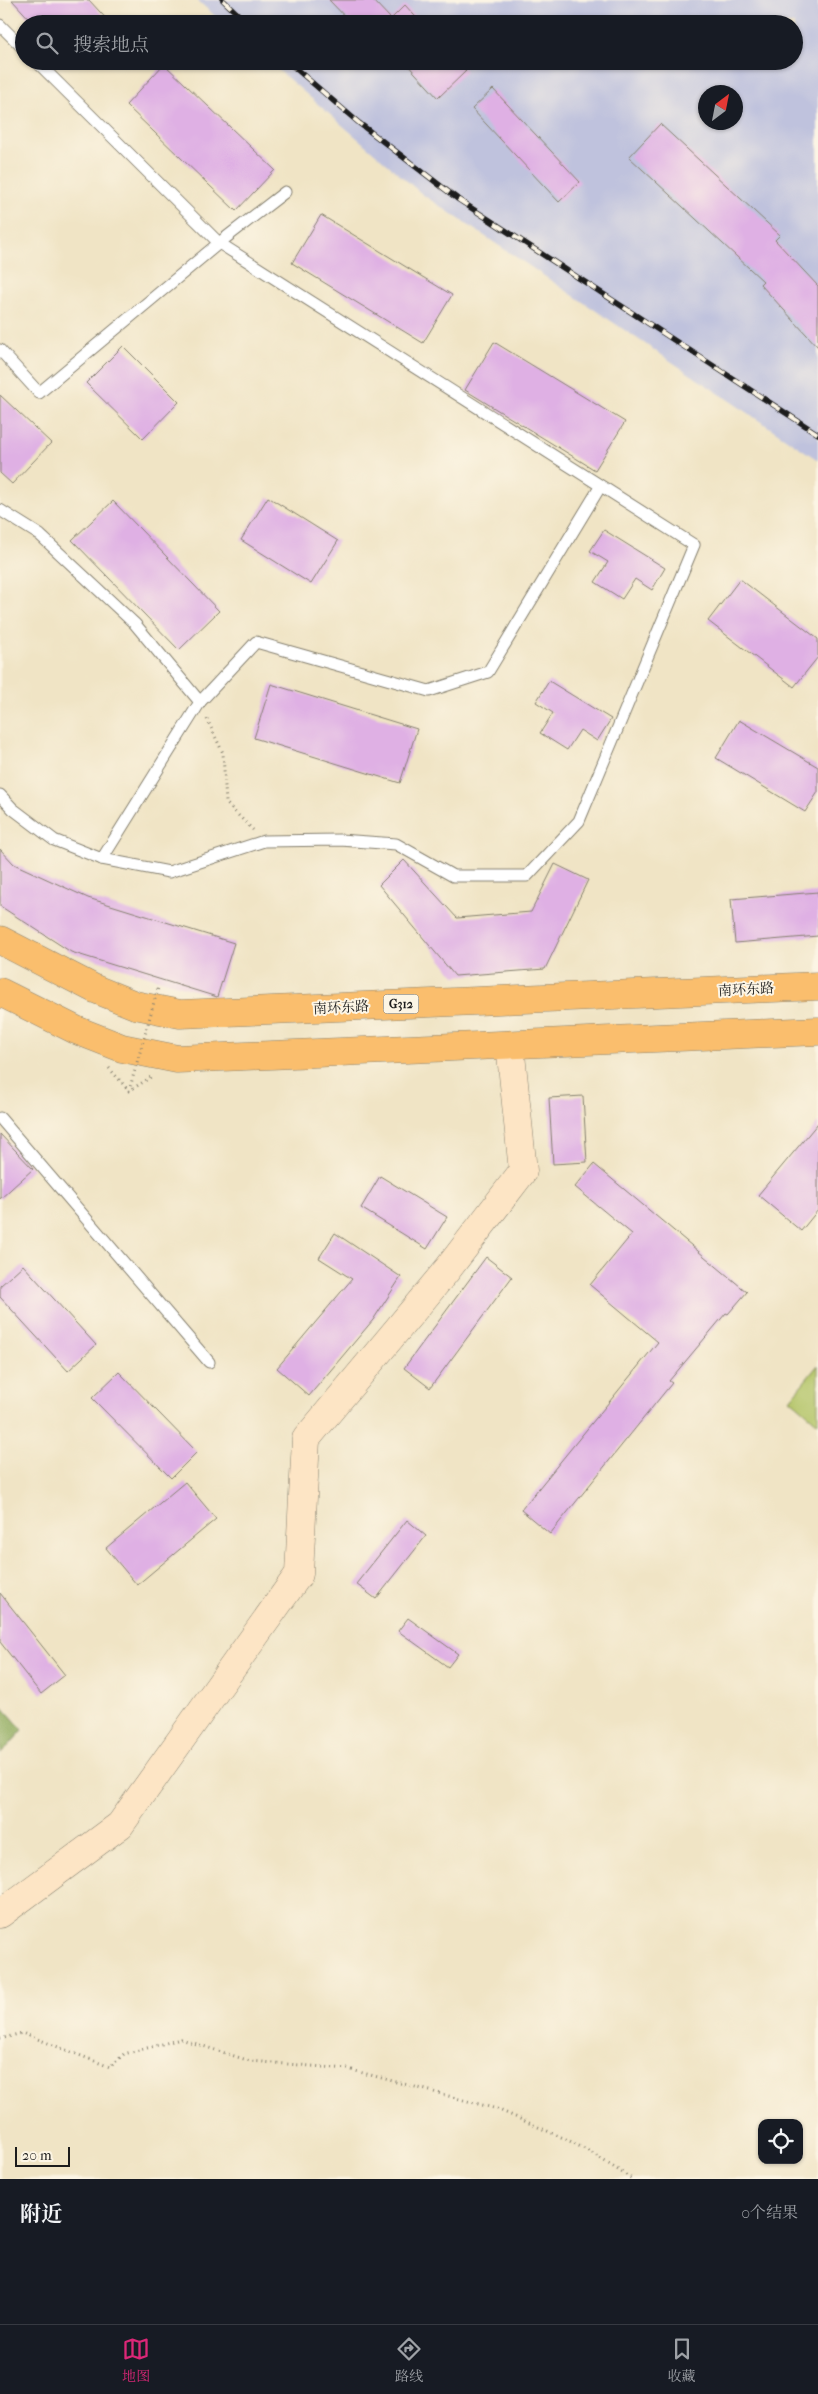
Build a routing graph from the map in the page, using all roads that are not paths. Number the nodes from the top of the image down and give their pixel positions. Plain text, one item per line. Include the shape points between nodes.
1 (0, 25) edge
2 (15, 40) edge
3 (45, 70) edge
4 (285, 192) dead end
5 (219, 243) junction
6 (0, 350) edge
7 (600, 486) junction
8 (0, 510) edge
9 (200, 702) junction
10 (0, 795) edge
11 (102, 859) junction
12 (0, 940) edge
13 (818, 986) edge
14 (0, 992) edge
15 (818, 1031) edge
16 (510, 1044) junction
17 (0, 1118) edge
18 (209, 1362) dead end
19 (0, 1914) edge

1 - 2 lane
3 - 5 lane
4 - 5 lane
5 - 6 lane via 39,393
5 - 7 lane
7 - 9 lane via 488,672 429,692 256,642
7 - 11 lane via 694,545 578,821 527,876 453,876 396,844 340,840 264,842 169,872
8 - 9 lane via 40,535 135,624
9 - 11 lane
10 - 11 lane via 54,840
12 - 13 highway, 南环东路 / G312 via 95,989 135,1005 180,1014
14 - 16 highway via 76,1030 122,1048 177,1059
15 - 16 highway
16 - 19 street via 523,1171 447,1270 306,1439 299,1574 120,1825
17 - 18 lane

